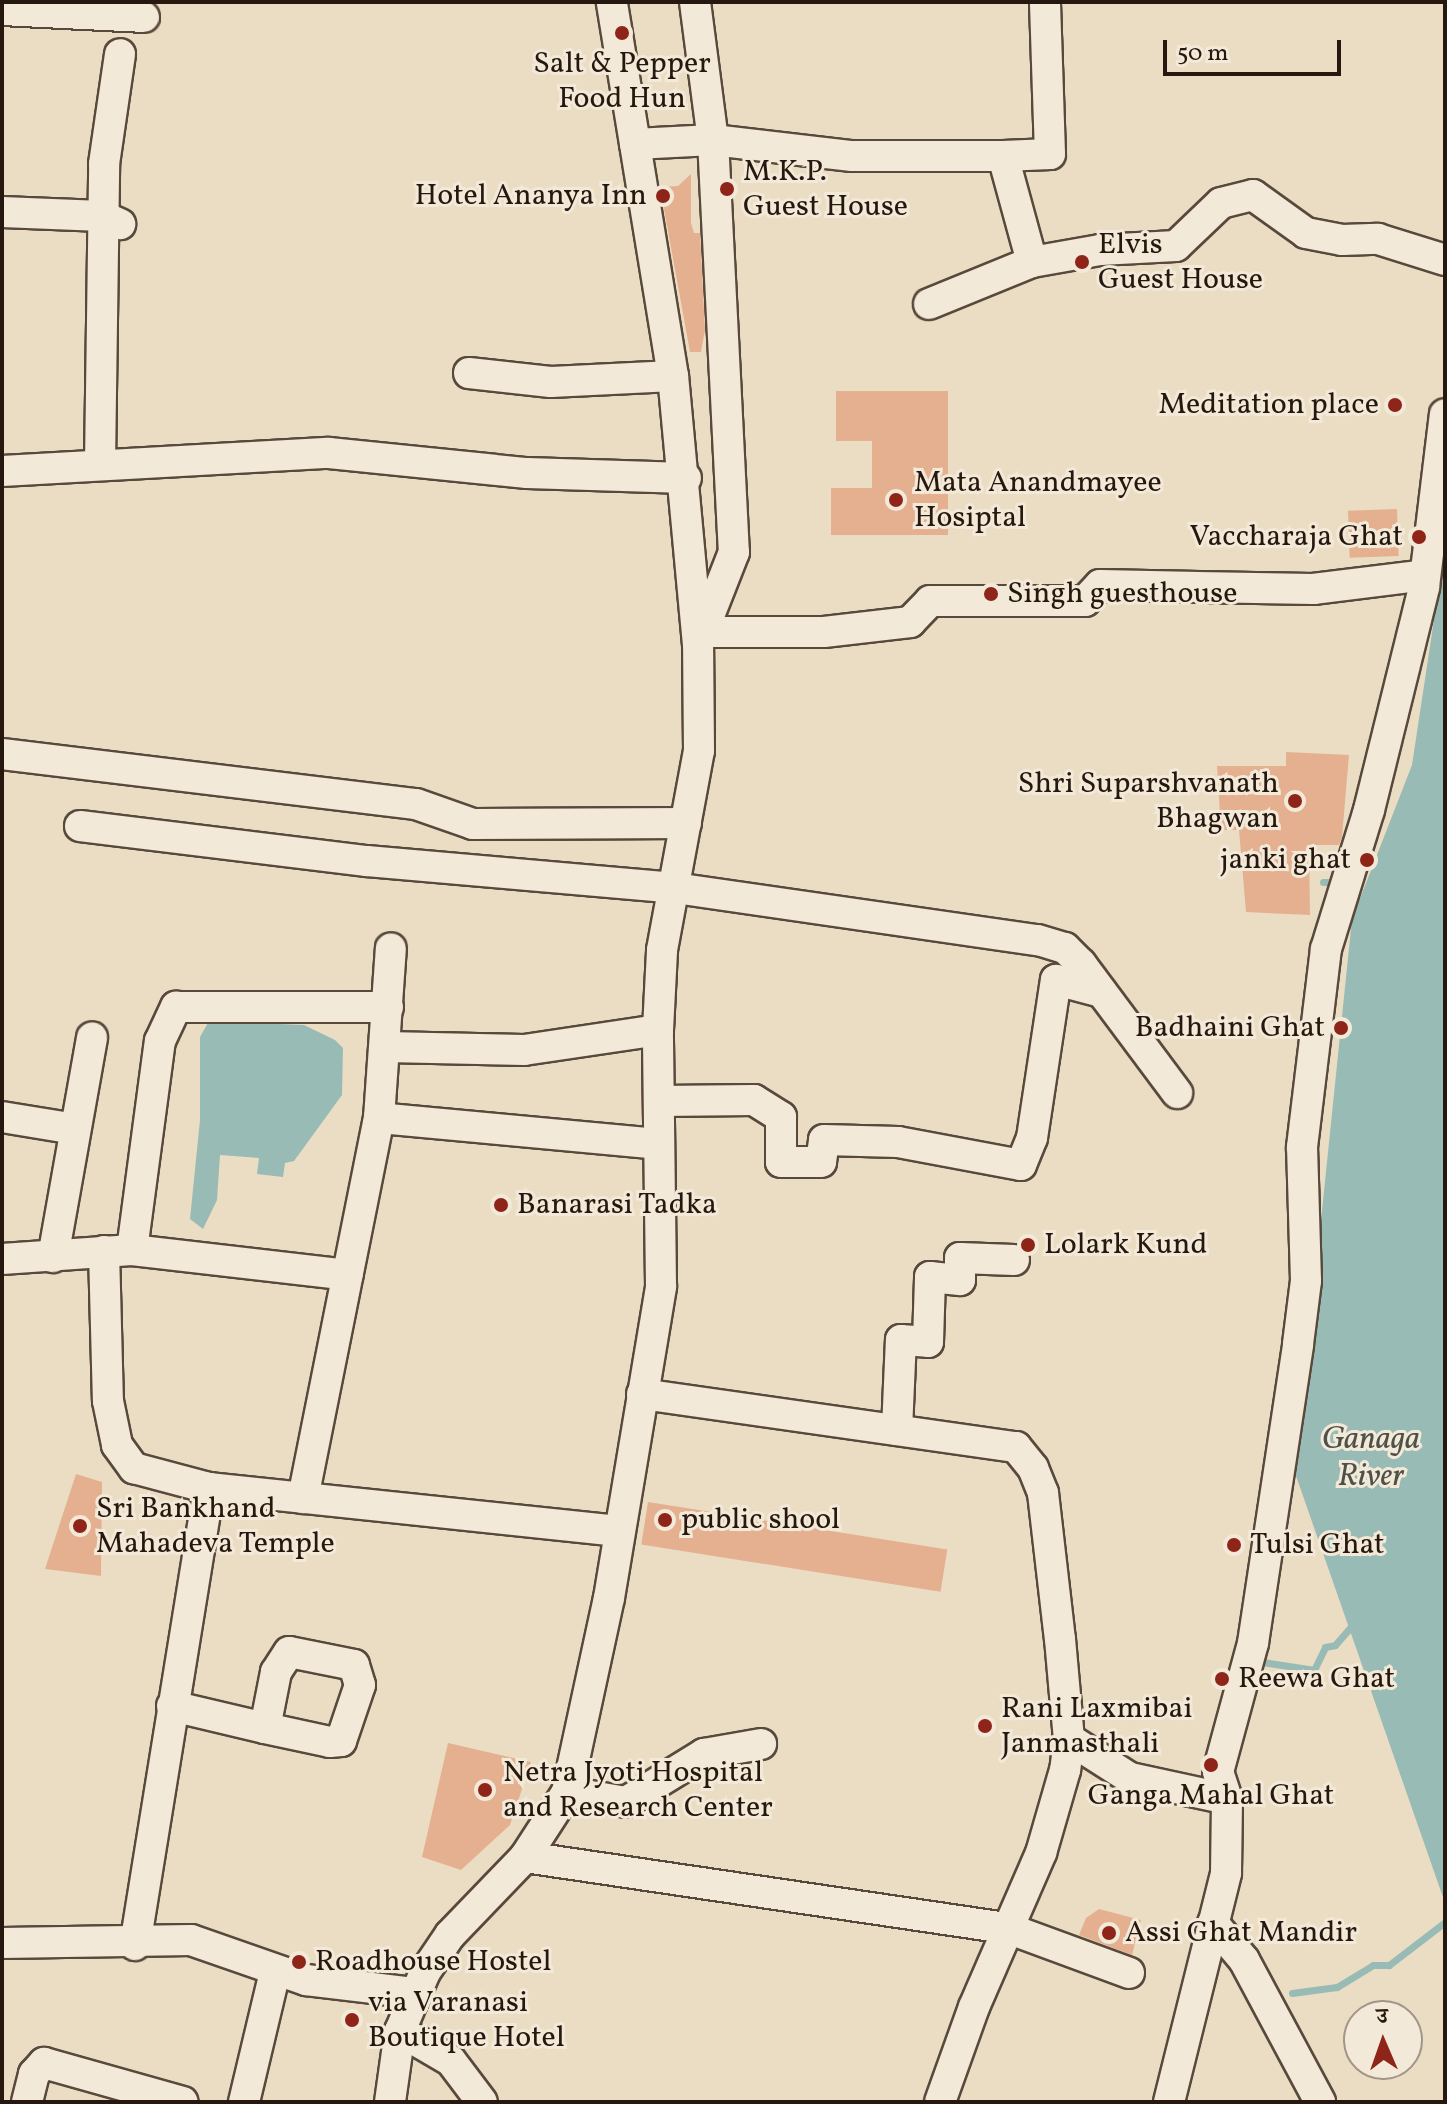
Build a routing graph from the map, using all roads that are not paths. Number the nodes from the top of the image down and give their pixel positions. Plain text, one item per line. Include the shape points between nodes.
1 (612, 2) edge
2 (695, 2) edge
3 (1045, 2) edge
4 (2, 10) edge
5 (144, 17) dead end
6 (120, 54) dead end
7 (713, 140) junction
8 (635, 144) junction
9 (1003, 156) junction
10 (2, 212) edge
11 (112, 220) junction
12 (1445, 260) edge
13 (1032, 262) junction
14 (929, 304) dead end
15 (469, 373) dead end
16 (673, 376) junction
17 (1445, 414) edge
18 (100, 464) junction
19 (2, 471) edge
20 (686, 478) junction
21 (1425, 575) junction
22 (700, 638) junction
23 (2, 754) edge
24 (686, 823) junction
25 (80, 826) dead end
26 (675, 888) junction
27 (391, 948) dead end
28 (1101, 992) junction
29 (388, 1007) junction
30 (658, 1030) junction
31 (92, 1037) dead end
32 (386, 1047) junction
33 (1177, 1093) dead end
34 (659, 1101) junction
35 (2, 1117) edge
36 (379, 1118) junction
37 (75, 1129) junction
38 (659, 1144) junction
39 (118, 1251) junction
40 (53, 1257) junction
41 (2, 1259) edge
42 (1014, 1260) dead end
43 (348, 1275) junction
44 (642, 1394) junction
45 (897, 1430) junction
46 (209, 1488) junction
47 (303, 1498) junction
48 (618, 1531) junction
49 (172, 1706) junction
50 (265, 1728) dead end
51 (1069, 1739) junction
52 (761, 1744) dead end
53 (567, 1792) junction
54 (1227, 1799) junction
55 (525, 1857) junction
56 (1213, 1923) junction
57 (1007, 1928) junction
58 (2, 1943) edge
59 (135, 1945) junction
60 (275, 1972) junction
61 (1129, 1973) dead end
62 (415, 1993) junction
63 (400, 2031) junction
64 (148, 2097) edge
65 (27, 2102) edge
66 (183, 2102) edge
67 (244, 2102) edge
68 (390, 2102) edge
69 (482, 2102) edge
70 (940, 2102) edge
71 (1169, 2102) edge
72 (1320, 2102) edge

1 - 8 street
2 - 7 street
3 - 9 street via 1050,154
4 - 5 street
6 - 11 street
7 - 8 street
7 - 9 street via 852,156
7 - 22 street via 734,552
8 - 16 street
9 - 13 street
10 - 11 street
11 - 18 street
12 - 13 street via 1378,239 1306,233 1253,195 1221,203 1176,246 1100,250
13 - 14 street
15 - 16 street via 551,382
16 - 20 street
17 - 21 street
18 - 19 street
18 - 20 street via 329,453 527,473
20 - 22 street
21 - 22 street via 1313,589 1100,585 1085,601 930,601 910,622
21 - 54 street via 1369,810 1326,949 1302,1147 1306,1281 1253,1643 1218,1772
22 - 24 street via 699,751
23 - 24 street via 416,804 473,824
24 - 26 street
25 - 26 street via 367,861
26 - 28 street via 1038,940 1065,948
26 - 30 street via 662,950
27 - 29 street
28 - 33 street
28 - 34 street via 1056,980 1032,1138 1021,1165 898,1142 824,1140 821,1162 781,1162 781,1117 754,1100
29 - 32 street
29 - 39 street via 176,1007 160,1041
30 - 32 street via 524,1050
30 - 34 street
31 - 37 street
32 - 36 street
34 - 38 street
35 - 37 street
36 - 38 street
36 - 43 street
37 - 40 street
38 - 44 street via 661,1286
39 - 40 street
39 - 43 street
39 - 46 street via 105,1366 117,1445 134,1468
40 - 41 street
42 - 45 street via 960,1258 960,1280 930,1277 928,1342 901,1340
43 - 47 street
44 - 45 street
44 - 48 street
45 - 51 street via 1016,1447 1033,1468 1043,1493
46 - 47 street
46 - 49 street
47 - 48 street
48 - 53 street
49 - 50 street
49 - 59 street
51 - 54 street via 1130,1778
51 - 57 street via 1041,1853
52 - 53 street via 704,1754 626,1802
53 - 55 street
54 - 56 street via 1226,1873
55 - 57 street
55 - 62 street via 450,1935
56 - 71 street
56 - 72 street via 1244,1960
57 - 61 street
57 - 70 street
58 - 59 street
59 - 60 street via 191,1940
60 - 62 street
60 - 67 street
62 - 63 street
63 - 68 street
63 - 69 street via 451,2061
64 - 65 street via 44,2063 34,2074
64 - 66 street

